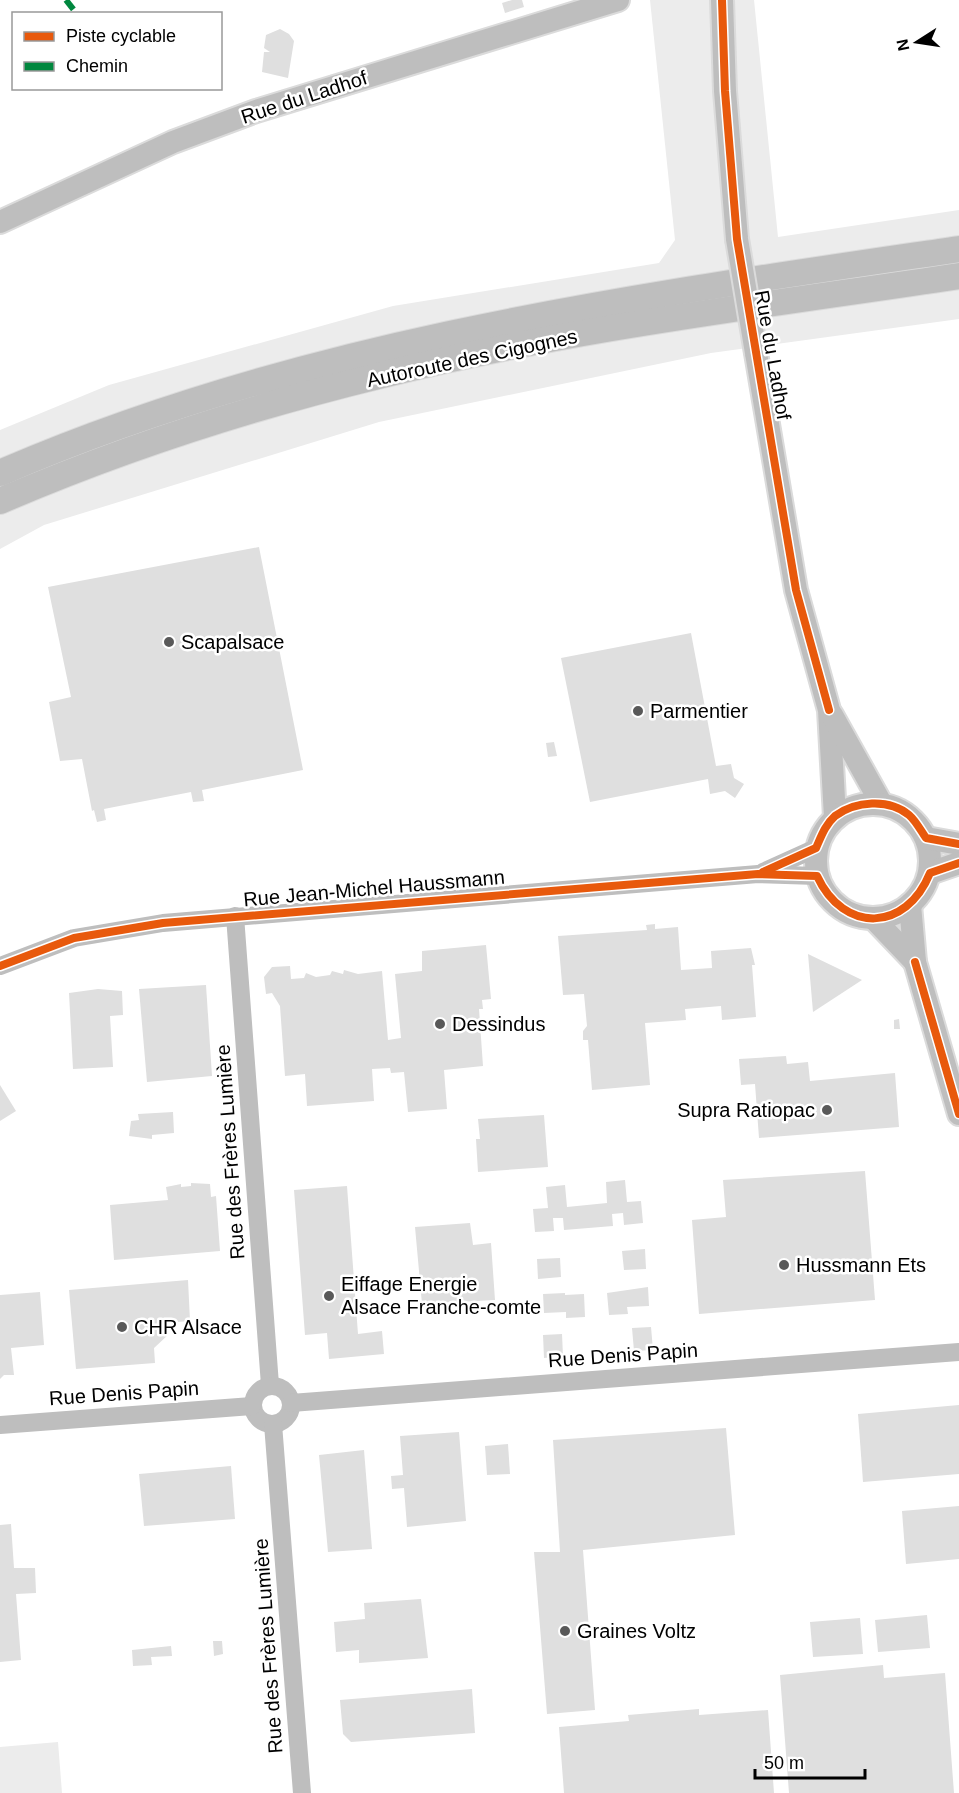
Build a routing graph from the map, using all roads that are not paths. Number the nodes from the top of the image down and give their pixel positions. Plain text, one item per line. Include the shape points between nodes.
1 (618, 0) edge
2 (722, 0) edge
3 (0, 222) edge
4 (959, 249) edge
5 (959, 276) edge
6 (0, 473) edge
7 (0, 501) edge
8 (829, 710) junction
9 (881, 803) junction
10 (835, 816) junction
11 (926, 838) junction
12 (959, 844) edge
13 (816, 848) junction
14 (959, 863) edge
15 (930, 873) junction
16 (758, 874) junction
17 (817, 876) junction
18 (910, 905) junction
19 (235, 916) junction
20 (874, 919) junction
21 (915, 962) junction
22 (0, 966) edge
23 (959, 1114) edge
24 (959, 1352) edge
25 (270, 1385) junction
26 (291, 1403) junction
27 (252, 1406) junction
28 (273, 1424) junction
29 (0, 1425) edge
30 (302, 1793) edge

1 - 3 main road, Rue du Ladhof via 256,111 173,142
2 - 8 main road, Rue du Ladhof, bridge via 737,239 796,590
4 - 6 highway, Autoroute des Cigognes via 694,288 377,349 279,374 117,426
5 - 7 highway, Autoroute des Cigognes via 586,334 384,375 285,400 125,451
8 - 9 main road, Rue du Ladhof
8 - 10 main road, Rue du Ladhof
9 - 10 main road via 857,805
9 - 11 main road via 908,814
10 - 13 main road
11 - 12 main road
11 - 15 main road
13 - 16 street, Rue Jean-Michel Haussmann
13 - 17 main road
14 - 15 main road
15 - 18 main road
16 - 17 street, Rue Jean-Michel Haussmann
16 - 19 street, Rue Jean-Michel Haussmann
17 - 20 main road via 825,894 838,907 855,916
18 - 20 main road via 893,915
18 - 21 main road
19 - 22 street, Rue Jean-Michel Haussmann via 74,938
19 - 25 street, Rue des Frères Lumière
20 - 21 main road
21 - 23 main road
24 - 26 street, Rue Denis Papin
25 - 26 street via 284,1390
25 - 27 street via 257,1392
26 - 28 street via 287,1417
27 - 28 street via 259,1420
27 - 29 street, Rue Denis Papin
28 - 30 street, Rue des Frères Lumière

